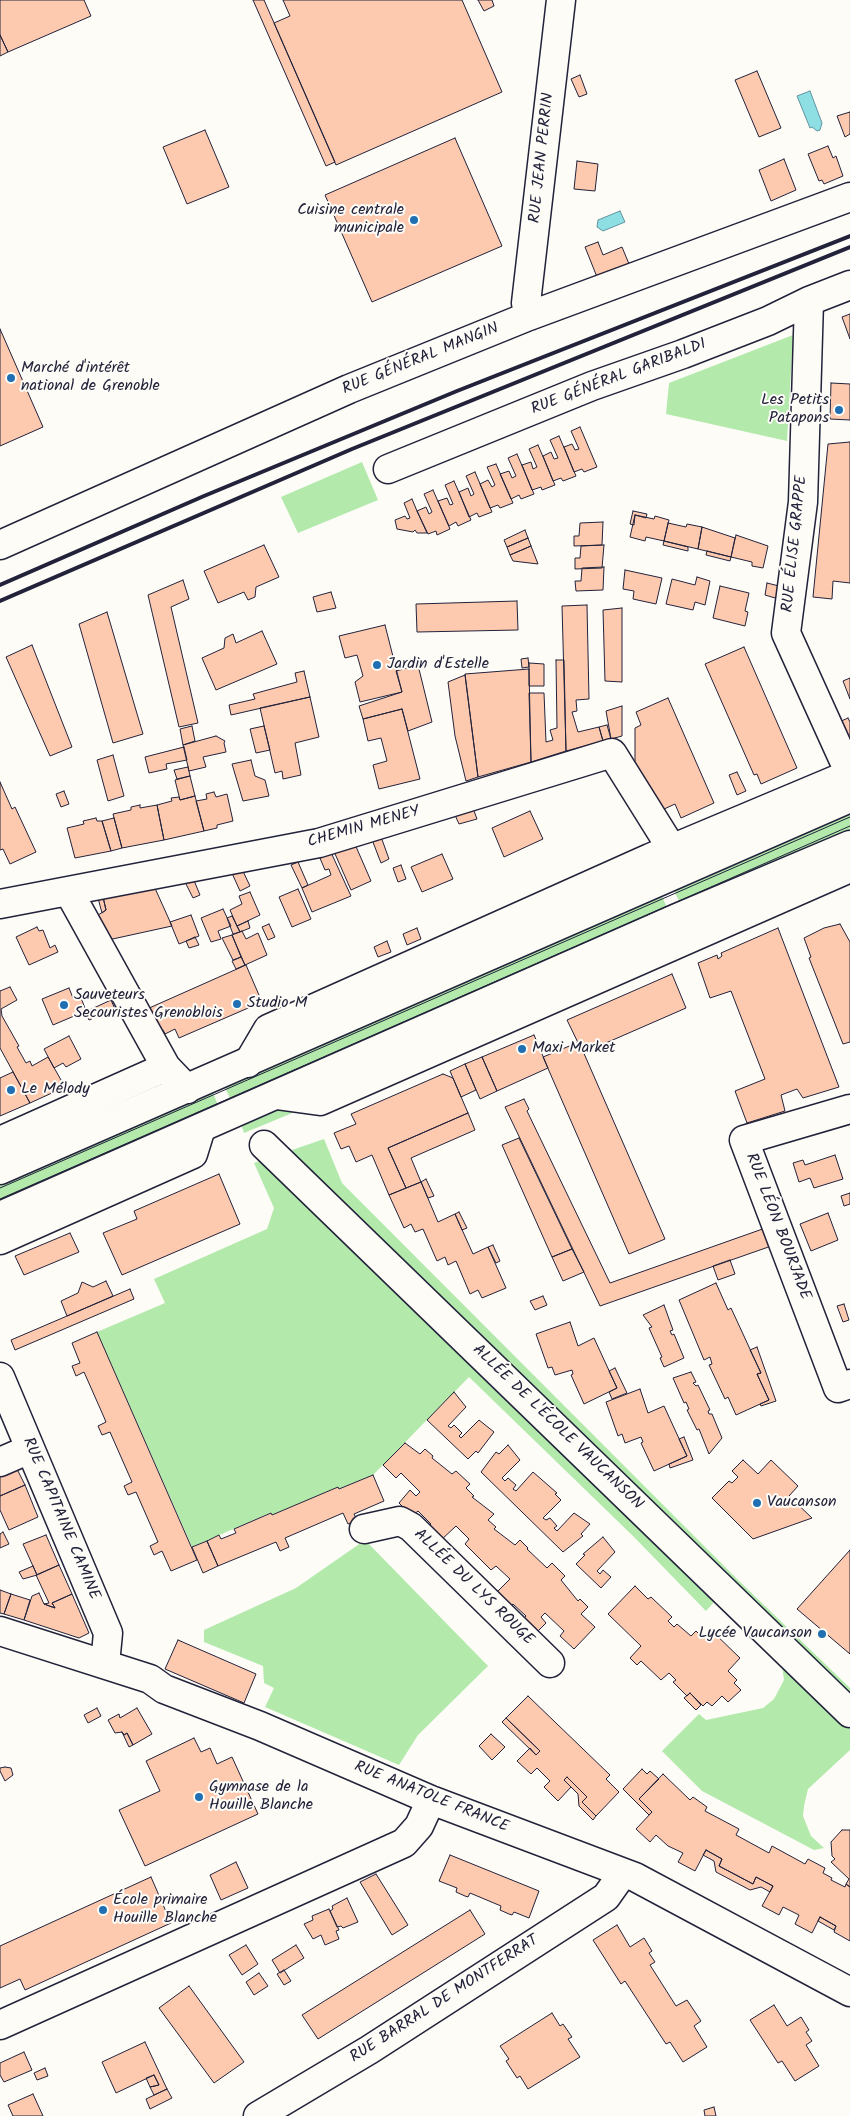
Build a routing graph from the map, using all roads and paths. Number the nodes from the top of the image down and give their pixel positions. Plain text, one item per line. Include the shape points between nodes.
1 (560, 0) edge
2 (850, 197) edge
3 (850, 285) edge
4 (809, 300) junction
5 (529, 316) junction
6 (388, 469) dead end
7 (0, 545) edge
8 (850, 774) edge
9 (850, 798) edge
10 (850, 845) edge
11 (672, 849) junction
12 (850, 868) edge
13 (69, 892) junction
14 (0, 904) edge
15 (248, 1063) junction
16 (166, 1067) junction
17 (187, 1089) junction
18 (276, 1095) junction
19 (850, 1109) edge
20 (201, 1128) junction
21 (0, 1141) edge
22 (264, 1145) dead end
23 (0, 1170) edge
24 (0, 1216) edge
25 (0, 1240) edge
26 (0, 1377) edge
27 (844, 1386) edge
28 (30, 1449) junction
29 (0, 1462) edge
30 (364, 1528) dead end
31 (0, 1630) edge
32 (550, 1663) dead end
33 (105, 1664) junction
34 (850, 1713) edge
35 (431, 1800) junction
36 (623, 1873) junction
37 (850, 1992) edge
38 (0, 2025) edge
39 (258, 2116) edge

1 - 5 street, RUE JEAN PERRIN via 526,303
2 - 5 street, RUE GÉNÉRAL MANGIN
3 - 4 street, RUE GÉNÉRAL GARIBALDI
4 - 6 street, RUE GÉNÉRAL GARIBALDI via 768,321 592,386
4 - 8 street, RUE ÉLISE GRAPPE via 803,502 786,633
5 - 7 street, RUE GÉNÉRAL MANGIN via 349,389
8 - 11 street
9 - 15 street
10 - 18 street
11 - 13 street, CHEMIN MENEY via 612,753 318,843
11 - 15 street via 268,1029
12 - 18 street via 320,1101
13 - 14 street, CHEMIN MENEY
13 - 16 street
15 - 17 street
16 - 17 street
16 - 21 street
17 - 23 street
18 - 20 street
19 - 27 street, RUE LÉON BOURJADE via 744,1140
20 - 24 street
20 - 25 street via 193,1154
22 - 34 street, ALLÉE DE L'ÉCOLE VAUCANSON
26 - 28 street, RUE CAPITAINE CAMINE
28 - 29 street
28 - 33 street, RUE CAPITAINE CAMINE via 108,1633
30 - 32 street, ALLÉE DU LYS ROUGE via 400,1521 411,1527
31 - 33 street, RUE ANATOLE FRANCE
33 - 35 street, RUE ANATOLE FRANCE via 150,1679 164,1689 260,1726
35 - 36 street, RUE ANATOLE FRANCE
35 - 38 street via 419,1826 404,1842
36 - 37 street, RUE ANATOLE FRANCE via 646,1882
36 - 39 street, RUE BARRAL DE MONTFERRAT via 606,1897 369,2050

